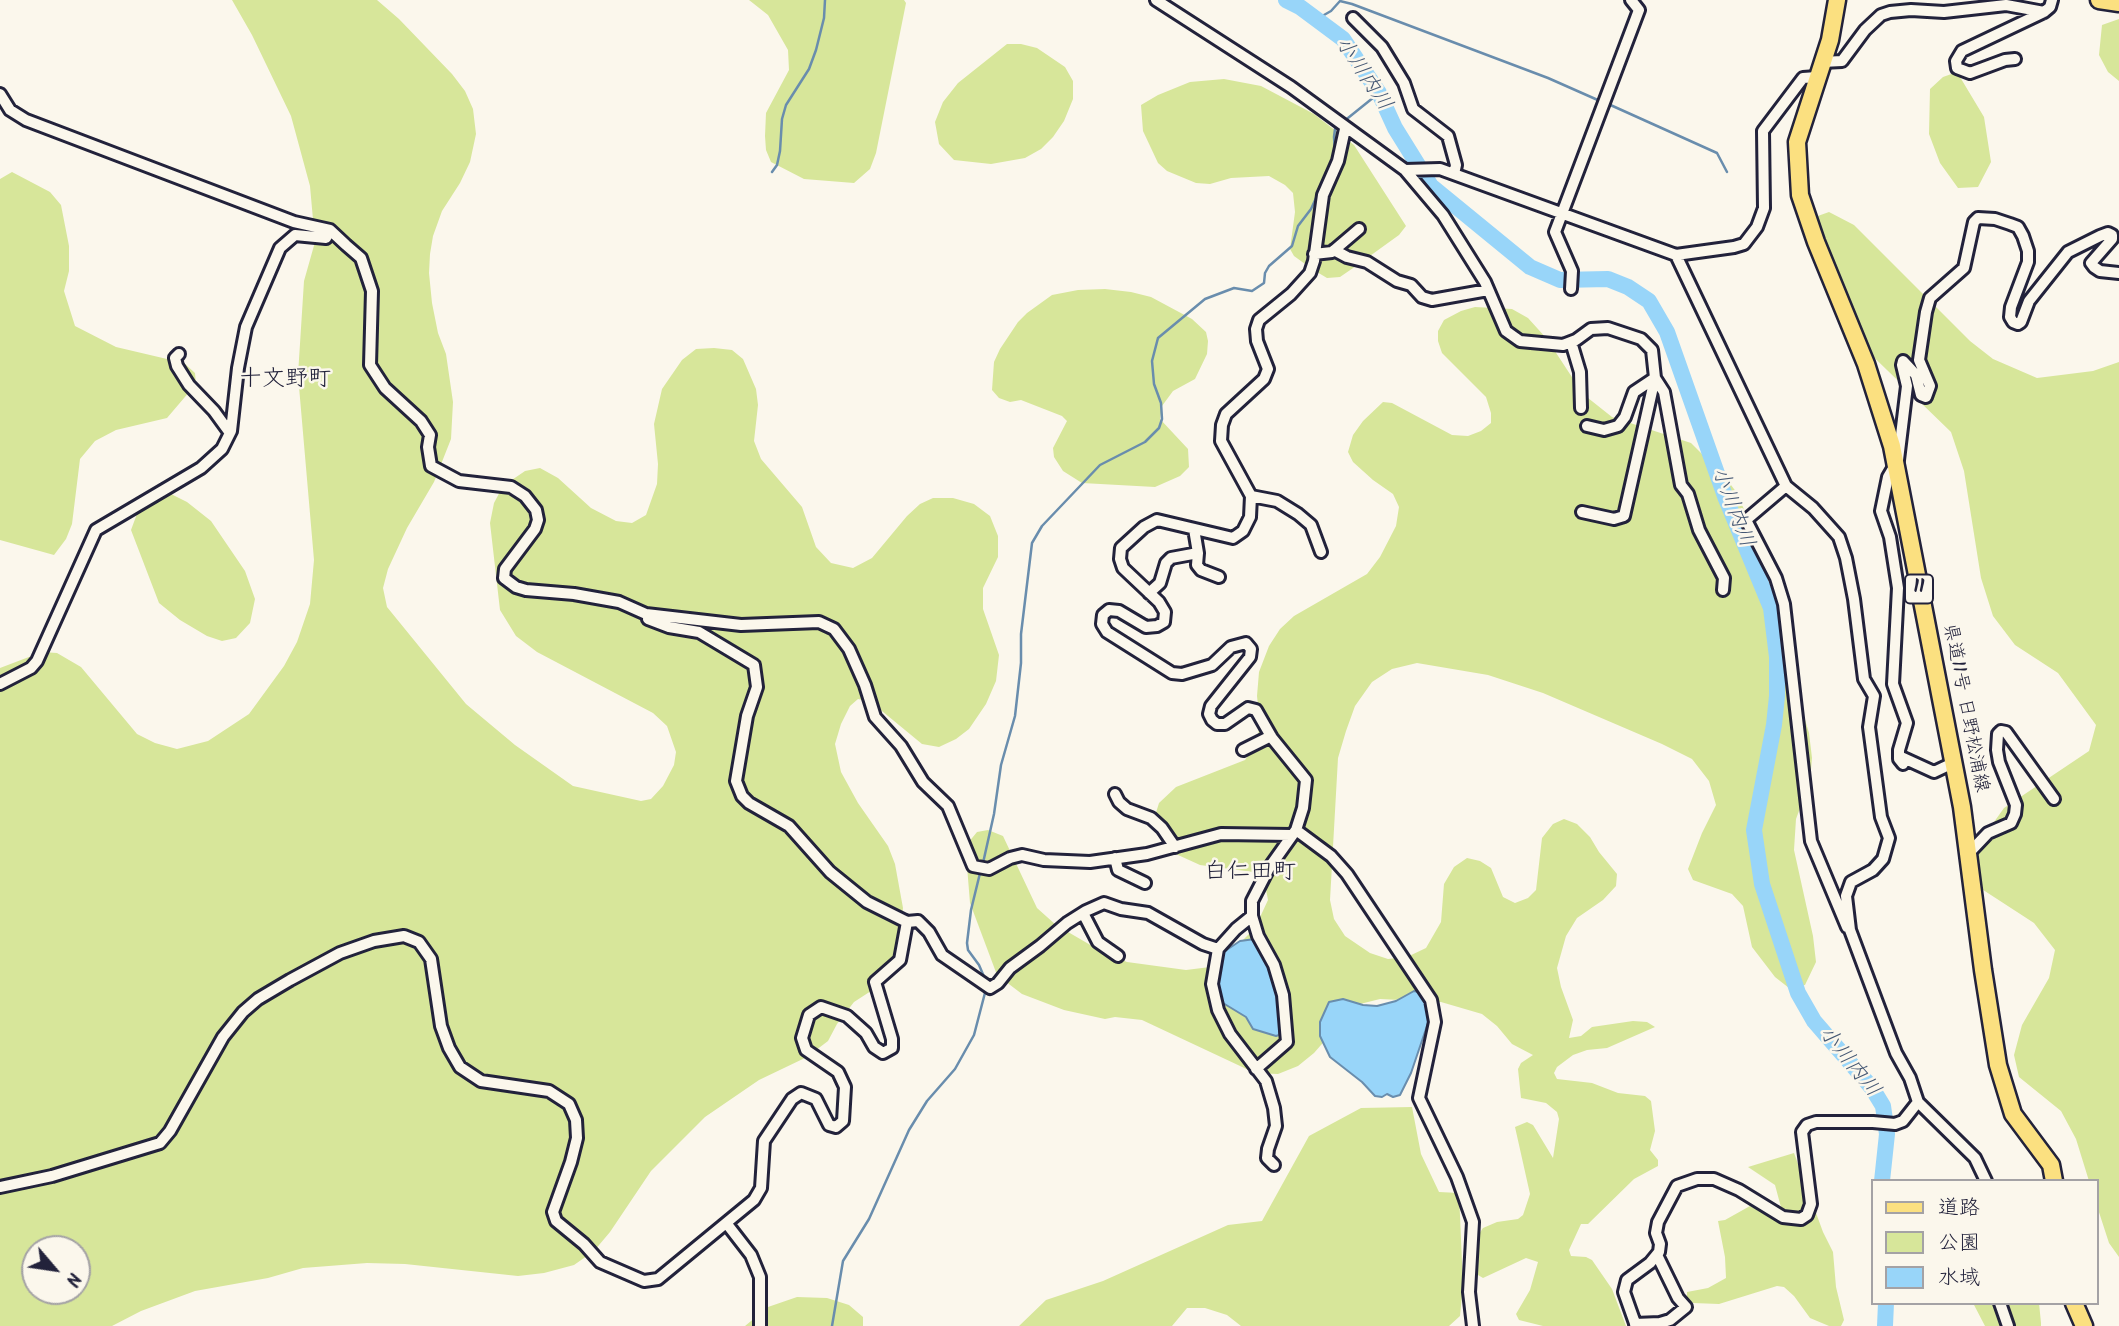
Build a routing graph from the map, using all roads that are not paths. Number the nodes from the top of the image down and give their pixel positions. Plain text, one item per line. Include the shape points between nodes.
1 (1156, 0) edge
2 (1631, 0) edge
3 (1837, 0) edge
4 (2052, 0) edge
5 (2099, 0) edge
6 (2119, 3) edge
7 (2045, 12) junction
8 (1353, 18) dead end
9 (2015, 59) dead end
10 (1819, 69) junction
11 (0, 94) edge
12 (0, 114) edge
13 (26, 120) junction
14 (1341, 126) junction
15 (1405, 170) junction
16 (1454, 174) junction
17 (1561, 214) junction
18 (1359, 229) dead end
19 (330, 230) junction
20 (1334, 250) junction
21 (1314, 254) junction
22 (1676, 255) junction
23 (2119, 273) edge
24 (1571, 289) dead end
25 (1488, 290) junction
26 (1571, 342) junction
27 (179, 354) dead end
28 (1655, 378) junction
29 (1581, 408) dead end
30 (1587, 426) dead end
31 (230, 433) junction
32 (1895, 465) junction
33 (1786, 486) junction
34 (1251, 496) junction
35 (1582, 512) dead end
36 (1194, 529) junction
37 (1321, 552) dead end
38 (1198, 553) junction
39 (1219, 577) dead end
40 (1723, 590) dead end
41 (1149, 593) junction
42 (619, 602) junction
43 (0, 684) edge
44 (1271, 736) junction
45 (1244, 750) dead end
46 (1954, 763) junction
47 (1115, 794) dead end
48 (2054, 799) dead end
49 (1294, 833) junction
50 (1175, 847) junction
51 (1968, 854) junction
52 (1115, 858) junction
53 (1145, 883) dead end
54 (1083, 913) junction
55 (1252, 916) junction
56 (907, 922) junction
57 (1850, 930) junction
58 (1218, 949) junction
59 (1118, 956) dead end
60 (1256, 1069) junction
61 (1918, 1102) junction
62 (1274, 1166) dead end
63 (1985, 1179) edge
64 (2054, 1179) edge
65 (0, 1187) edge
66 (727, 1224) junction
67 (1657, 1255) junction
68 (2001, 1305) edge
69 (2075, 1305) edge
70 (1635, 1325) edge
71 (760, 1326) edge
72 (1474, 1326) edge
73 (2008, 1326) edge
74 (2084, 1326) edge

1 - 14 street via 1290,87
2 - 17 street via 1639,10
3 - 10 main road, 県道11号 日野松浦線 / 11
4 - 7 street
5 - 6 main road
7 - 9 street via 1962,51 1956,61 1957,68 1970,73
7 - 10 street via 2006,5 1890,12 1865,30 1842,61
8 - 16 street via 1382,47 1404,83 1413,109 1448,136
10 - 22 street via 1804,78 1763,131 1764,208 1744,244
10 - 32 main road, 県道11号 日野松浦線 / 11 via 1797,142 1800,195 1866,364
11 - 13 street via 10,110
12 - 13 street via 19,122
13 - 19 street via 294,222
14 - 15 street
14 - 21 street via 1338,161 1323,195
15 - 16 street via 1440,169
15 - 25 street via 1443,215
16 - 17 street
17 - 22 street
17 - 24 street via 1555,232 1572,271
18 - 20 street
19 - 31 street via 326,238 295,236 281,247 246,327
19 - 42 street via 361,258 372,291 370,365 385,388 430,435 431,466 459,481 511,487 536,510 535,529 505,569 505,578 526,590
20 - 21 street
20 - 25 street via 1367,262 1432,300
21 - 34 street via 1310,272 1299,286 1259,320 1256,341 1268,369 1264,379 1226,414 1222,425 1221,441
22 - 33 street
23 - 32 street via 2100,271 2091,263 2112,239 2108,233 2068,252 2029,301 2021,322 2012,322 2011,307 2028,262 2023,236 2010,224 1979,218 1973,222 1964,268 1930,298 1926,312 1919,359 1930,386 1926,397 1903,361 1907,386
25 - 26 street via 1506,331 1520,341
26 - 28 street via 1591,329 1608,328 1641,339 1651,350
26 - 29 street via 1580,372
27 - 31 street via 177,366 189,385
28 - 30 street via 1634,392 1618,426 1604,430
28 - 35 street via 1624,516 1614,519
28 - 40 street via 1664,392 1681,485 1724,578
31 - 43 street via 222,449 201,468 96,530 37,661
32 - 46 main road, 県道11号 日野松浦線 / 11
32 - 46 street via 1881,511 1898,588 1893,684 1908,723 1901,760 1934,772
33 - 57 street via 1746,520 1784,604 1811,841 1843,923
33 - 57 street via 1839,537 1854,598 1864,679 1874,696 1870,727 1881,817 1888,838 1884,859 1851,882 1846,896
34 - 36 street via 1250,517 1233,538
34 - 37 street via 1277,502 1298,514 1311,525
36 - 38 street
36 - 41 street via 1157,520 1121,548 1123,568
38 - 39 street via 1200,570
38 - 41 street via 1171,558 1160,583
41 - 44 street via 1165,612 1164,622 1146,627 1109,610 1102,624 1107,632 1172,673 1182,674 1212,665 1231,647 1246,643 1250,657 1209,714 1217,724 1225,724 1248,708 1256,710
42 - 52 street via 646,614 683,619 741,625 819,622 834,629 849,649 875,717 901,746 923,782 948,806 973,866 989,869 1022,855 1090,862
42 - 56 street via 630,613 699,632 754,665 757,687 747,716 736,782 742,796 789,826 830,872 867,902
44 - 45 street
44 - 49 street via 1306,780
46 - 51 main road, 県道11号 日野松浦線 / 11
47 - 50 street via 1127,809 1156,823
48 - 51 street via 2001,731 1999,762 2016,805 2015,814 2011,823 1989,833
49 - 50 street via 1222,834
49 - 55 street via 1257,888
49 - 72 street via 1331,856 1347,874 1432,1000 1435,1022 1419,1098 1473,1222 1469,1292
50 - 52 street
51 - 64 main road, 県道11号 日野松浦線 / 11 via 1998,1065 2013,1114 2051,1165
52 - 53 street via 1118,870
54 - 56 street via 990,988 942,955 918,921
54 - 58 street via 1104,903 1148,913
54 - 59 street via 1098,942
55 - 58 street
55 - 60 street via 1283,995 1287,1042
56 - 66 street via 900,960 875,982 892,1048 883,1053 874,1047 846,1016 821,1007 809,1016 802,1038 806,1050 838,1072 845,1087 843,1121 836,1127 829,1125 816,1098 801,1093 792,1100 764,1141 761,1188
57 - 61 street
58 - 60 street via 1212,984 1218,1010
60 - 62 street via 1266,1081 1274,1108 1276,1126 1268,1149
61 - 63 street via 1975,1158
61 - 67 street via 1895,1124 1807,1125 1801,1132 1811,1205 1801,1219 1783,1217 1714,1180 1698,1179 1677,1186 1658,1222
65 - 66 street via 160,1143 223,1037 258,999 340,953 404,936 419,942 431,959 440,1026 460,1067 481,1081 549,1091 569,1104 577,1139 553,1212 556,1221 600,1262 644,1281 658,1279
66 - 71 street via 761,1277
67 - 70 street via 1627,1280 1624,1292
67 - 70 street via 1686,1307 1670,1320
68 - 73 street
69 - 74 main road

